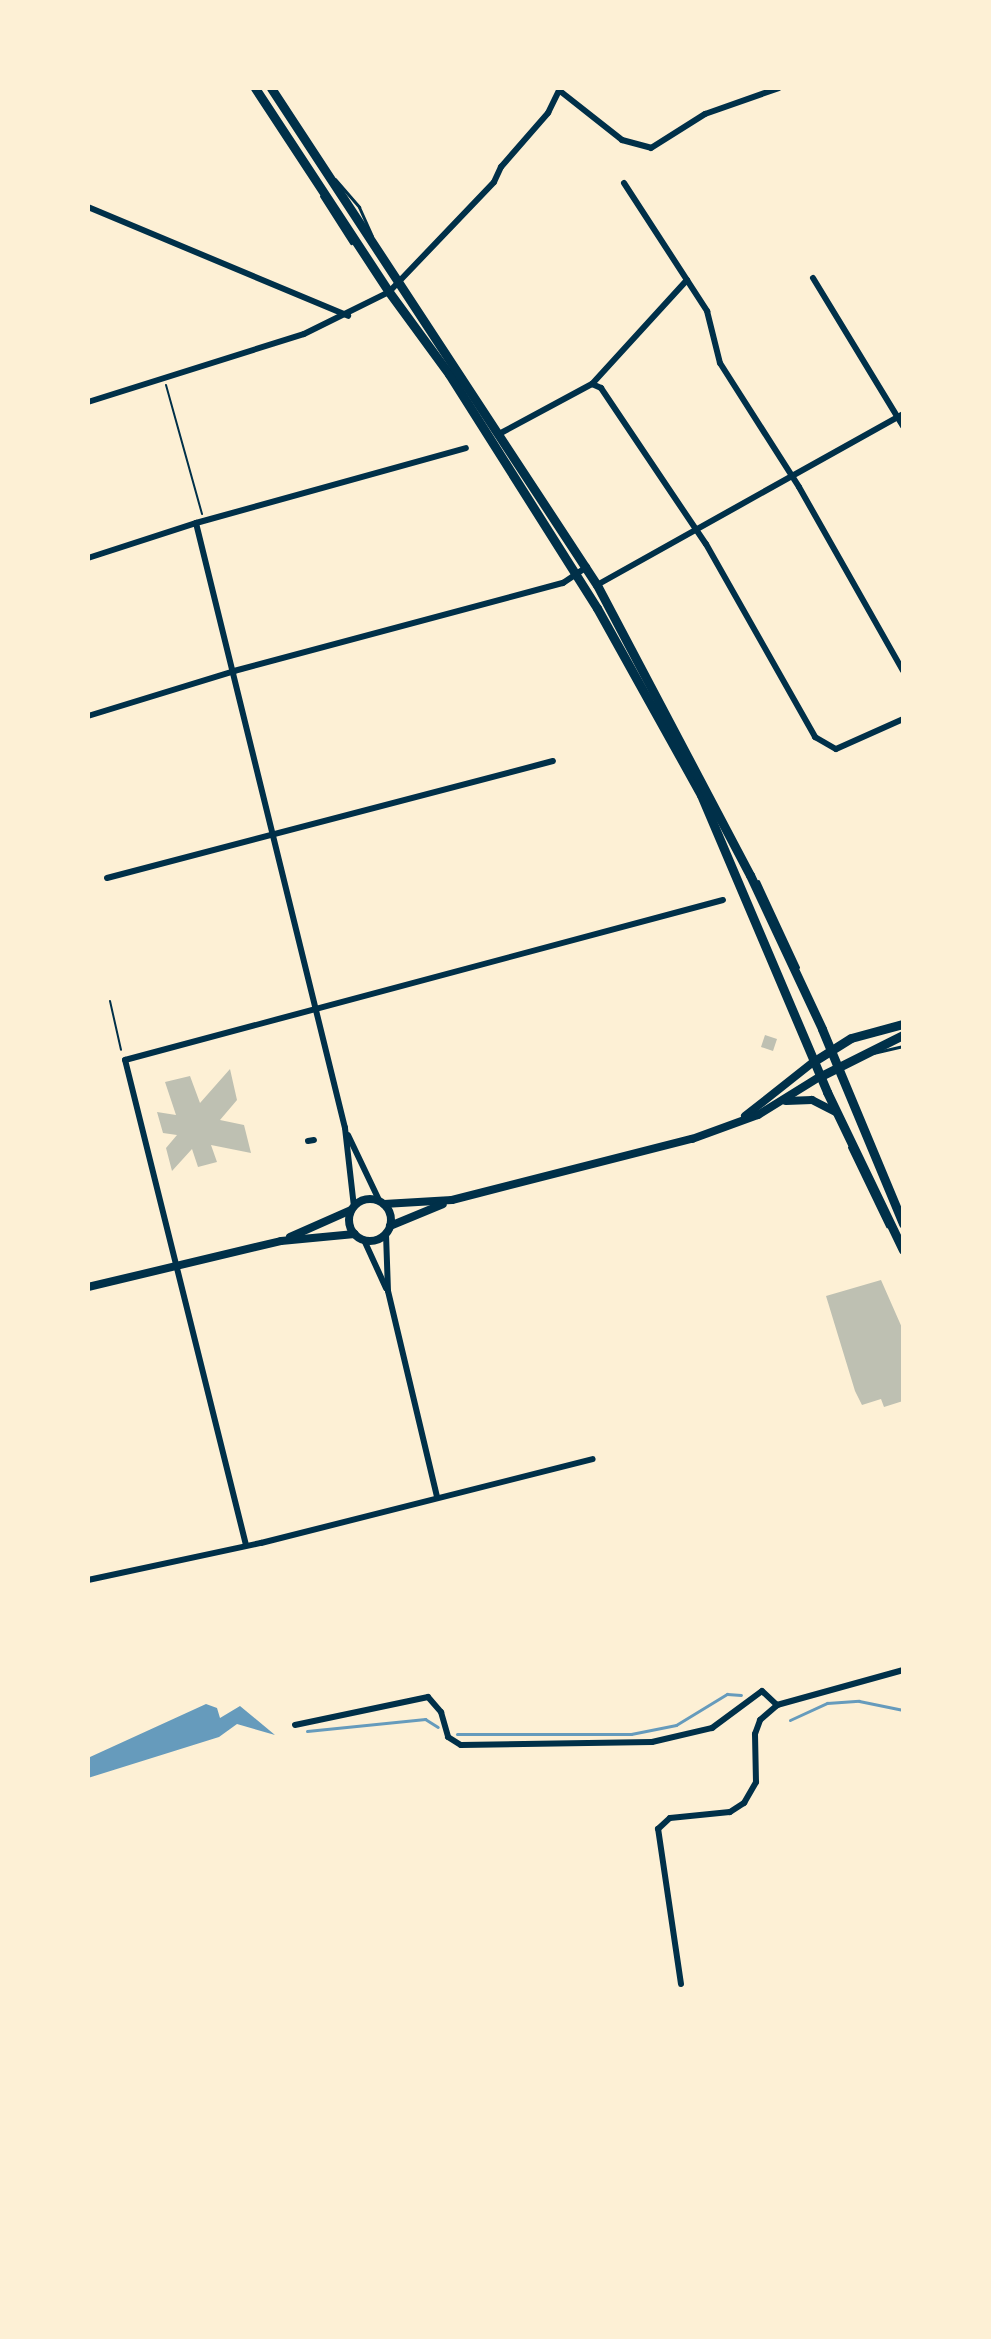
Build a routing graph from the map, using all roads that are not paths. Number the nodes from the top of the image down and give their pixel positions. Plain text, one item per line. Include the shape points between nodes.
1 (255, 88) edge
2 (271, 88) edge
3 (779, 88) edge
4 (560, 89) edge
5 (624, 183) dead end
6 (88, 207) edge
7 (813, 278) dead end
8 (687, 280) junction
9 (399, 284) junction
10 (389, 292) junction
11 (348, 316) junction
12 (592, 384) junction
13 (88, 402) edge
14 (900, 415) edge
15 (903, 426) edge
16 (499, 434) junction
17 (466, 448) dead end
18 (792, 476) junction
19 (200, 521) junction
20 (696, 530) junction
21 (88, 558) edge
22 (587, 567) junction
23 (577, 574) junction
24 (597, 585) junction
25 (234, 671) junction
26 (903, 671) edge
27 (88, 716) edge
28 (903, 719) edge
29 (553, 761) dead end
30 (274, 833) junction
31 (745, 877) junction
32 (107, 878) dead end
33 (723, 900) dead end
34 (317, 1006) junction
35 (903, 1024) edge
36 (903, 1035) edge
37 (903, 1046) edge
38 (830, 1050) junction
39 (865, 1052) junction
40 (816, 1060) junction
41 (837, 1066) junction
42 (821, 1076) junction
43 (781, 1102) junction
44 (837, 1114) junction
45 (738, 1122) junction
46 (345, 1128) junction
47 (452, 1200) junction
48 (382, 1202) junction
49 (352, 1208) junction
50 (903, 1224) edge
51 (388, 1230) junction
52 (355, 1234) junction
53 (364, 1240) junction
54 (281, 1241) junction
55 (901, 1247) edge
56 (178, 1265) junction
57 (88, 1287) edge
58 (388, 1291) junction
59 (593, 1459) dead end
60 (437, 1496) junction
61 (246, 1545) junction
62 (88, 1580) edge
63 (903, 1670) edge
64 (777, 1705) junction
65 (295, 1725) dead end
66 (681, 1984) dead end

1 - 10 main road
2 - 9 main road
3 - 4 street via 705,114 651,148 622,140
4 - 9 street via 494,182
5 - 8 street
6 - 11 street
7 - 14 street
8 - 12 street
8 - 18 street via 716,328 720,363
9 - 10 street
9 - 16 main road
10 - 11 street
10 - 23 main road via 449,374
11 - 13 street
12 - 16 street
12 - 20 street via 610,397
14 - 15 street
14 - 18 street
16 - 22 main road
17 - 19 street
18 - 20 street
18 - 26 street
19 - 21 street
19 - 25 street
20 - 24 street
20 - 28 street via 815,737 836,749
22 - 23 street
22 - 24 main road
23 - 25 street via 563,583
23 - 31 main road
24 - 31 main road
25 - 27 street
25 - 30 street
29 - 30 street
30 - 32 street
30 - 34 street
31 - 38 main road
31 - 40 main road
33 - 34 street
34 - 46 street
34 - 56 street via 125,1060
35 - 38 main road via 851,1038
36 - 39 main road
37 - 39 lane via 882,1054
38 - 40 main road
38 - 41 main road
39 - 41 main road
40 - 42 main road
40 - 45 street
41 - 42 main road
41 - 50 main road
42 - 43 street
42 - 44 main road
43 - 44 street via 812,1100
43 - 45 street
44 - 55 main road
45 - 47 street via 658,1148
46 - 48 street
46 - 49 street
47 - 48 street
47 - 51 street
48 - 49 street via 368,1199
48 - 51 street
49 - 52 street
49 - 54 street
51 - 53 street
51 - 58 street
52 - 53 street
52 - 54 street
53 - 58 street
54 - 56 street
56 - 57 street
56 - 61 street
58 - 60 street
59 - 60 street
60 - 61 street
61 - 62 street
63 - 64 street
64 - 65 street via 762,1691 694,1735 579,1745 461,1745 448,1737 441,1712 428,1697
64 - 66 street via 760,1720 755,1734 756,1782 744,1803 730,1812 670,1818 658,1829

